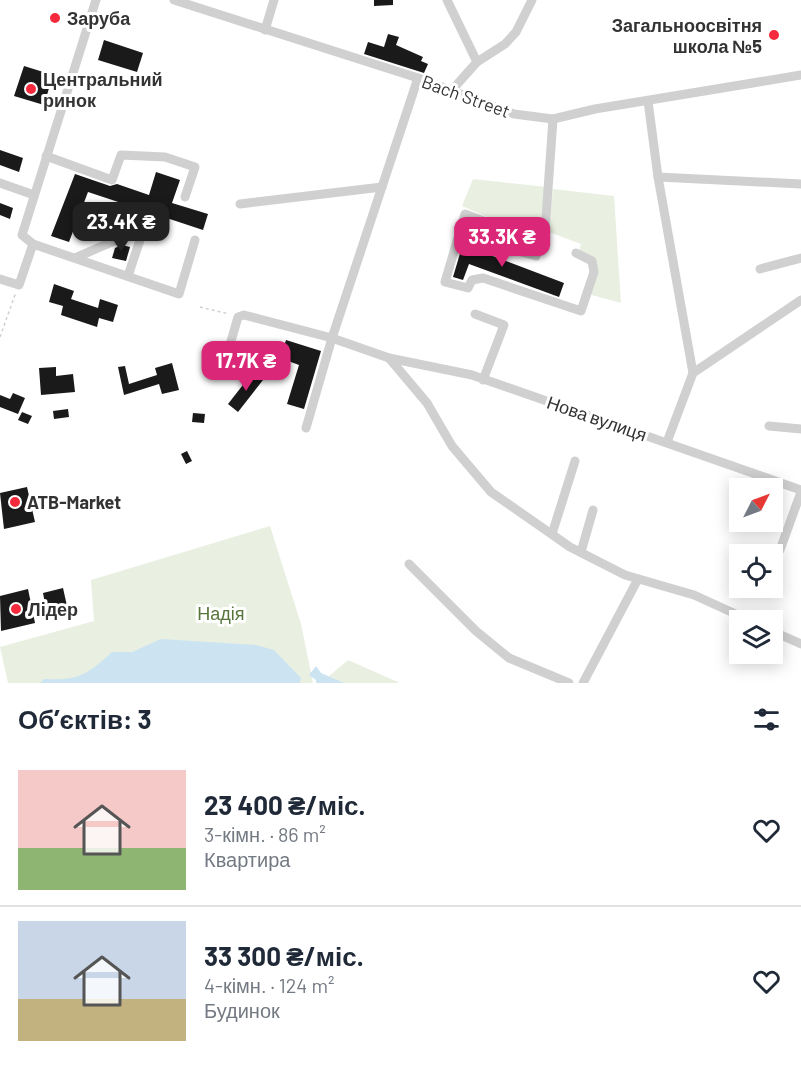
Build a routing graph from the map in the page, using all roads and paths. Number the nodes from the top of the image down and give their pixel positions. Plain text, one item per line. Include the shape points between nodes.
1 (96, 0) edge
2 (174, 0) edge
3 (274, 0) edge
4 (447, 0) edge
5 (532, 0) edge
6 (266, 30) junction
7 (477, 62) junction
8 (801, 75) edge
9 (418, 78) junction
10 (452, 90) junction
11 (648, 101) junction
12 (553, 119) junction
13 (46, 156) junction
14 (658, 177) junction
15 (0, 183) edge
16 (801, 184) edge
17 (382, 188) junction
18 (34, 195) junction
19 (185, 197) dead end
20 (240, 204) dead end
21 (545, 232) dead end
22 (195, 240) dead end
23 (33, 244) junction
24 (539, 248) dead end
25 (576, 253) dead end
26 (75, 258) junction
27 (801, 258) edge
28 (760, 269) dead end
29 (128, 276) junction
30 (0, 279) edge
31 (19, 285) junction
32 (801, 300) edge
33 (200, 307) dead end
34 (475, 314) dead end
35 (238, 316) junction
36 (0, 337) edge
37 (332, 338) junction
38 (389, 358) junction
39 (225, 362) dead end
40 (693, 374) junction
41 (483, 380) junction
42 (770, 426) dead end
43 (306, 428) dead end
44 (801, 429) edge
45 (667, 442) junction
46 (575, 461) dead end
47 (801, 491) edge
48 (593, 510) dead end
49 (552, 534) junction
50 (782, 544) edge
51 (581, 552) junction
52 (409, 564) dead end
53 (638, 579) junction
54 (729, 611) edge
55 (783, 636) edge
56 (801, 644) edge
57 (569, 683) edge
58 (584, 683) edge

1 - 13 street
2 - 6 street, Bach Street
3 - 6 street
4 - 7 street
5 - 7 street via 516,32
6 - 9 street, Bach Street
7 - 10 street
8 - 11 street, Bach Street
9 - 10 street, Bach Street
9 - 17 street
10 - 12 street, Bach Street via 514,114
11 - 12 street, Bach Street
11 - 14 street
12 - 21 street
13 - 18 street
13 - 19 street via 112,180 121,155 165,157 195,167
14 - 16 street
14 - 40 street
15 - 18 street
17 - 20 street
17 - 37 street
18 - 23 street via 22,235
22 - 29 street via 179,294
23 - 26 street
23 - 31 street
24 - 25 street via 536,256 484,241 486,222 465,214 445,282 468,288 472,280 483,278 581,311 594,272 592,261
26 - 29 street
26 - 29 street via 144,228
27 - 28 street
30 - 31 street
31 - 36 path
32 - 40 street
33 - 35 path
34 - 41 street via 504,325
35 - 37 street, Нова вулиця
35 - 39 street
37 - 38 street, Нова вулиця
37 - 43 street
38 - 41 street, Нова вулиця
38 - 49 street via 427,403 452,446 491,492
40 - 45 street
41 - 45 street, Нова вулиця
42 - 44 street
45 - 47 street, Нова вулиця
46 - 49 street
47 - 50 street
48 - 51 street
49 - 51 street
51 - 53 street
52 - 57 street via 476,632 509,658
53 - 54 street via 694,595
53 - 58 street
55 - 56 street

